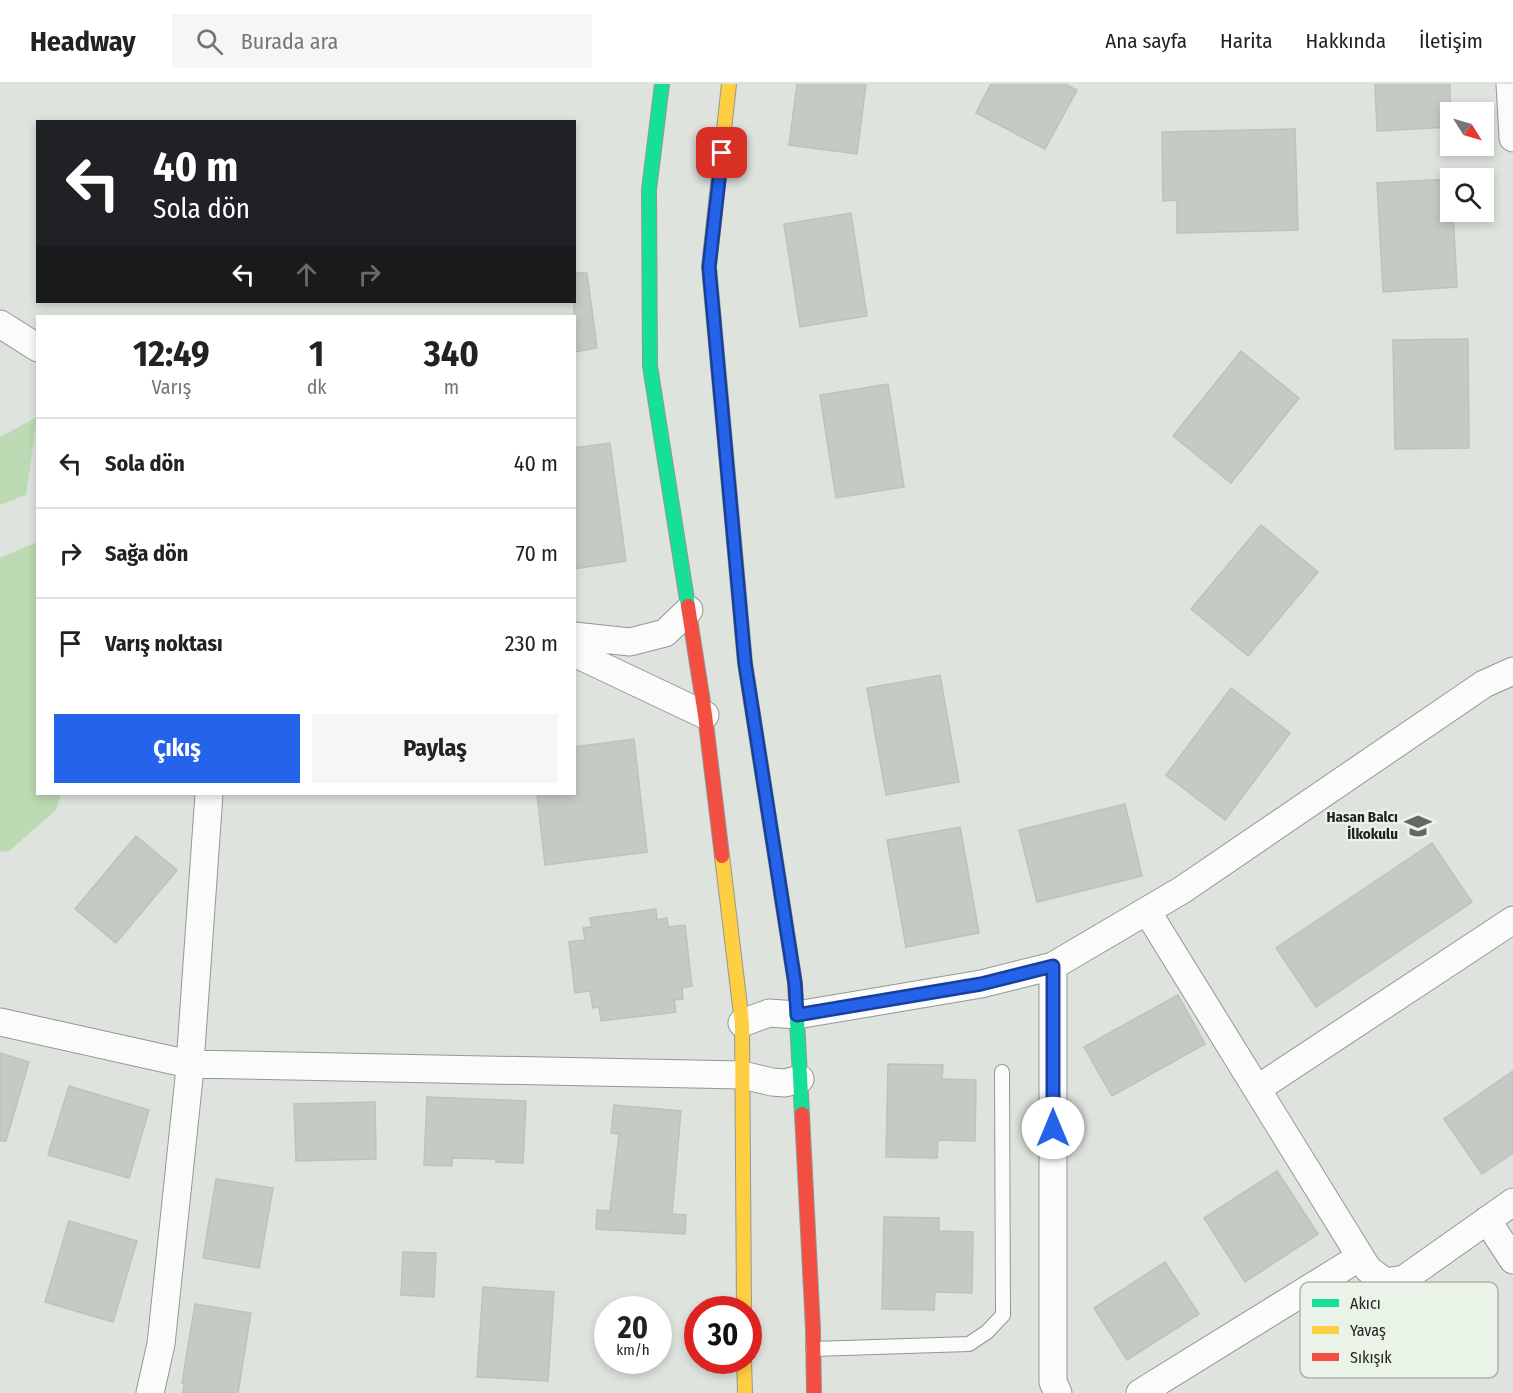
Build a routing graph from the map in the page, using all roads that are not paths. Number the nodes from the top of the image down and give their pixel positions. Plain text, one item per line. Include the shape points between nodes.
1 (662, 84) edge
2 (729, 84) edge
3 (1510, 84) edge
4 (1513, 138) edge
5 (0, 324) edge
6 (36, 347) edge
7 (688, 610) junction
8 (576, 636) edge
9 (576, 654) edge
10 (1513, 671) edge
11 (705, 715) junction
12 (209, 795) edge
13 (1147, 911) junction
14 (1513, 920) edge
15 (1053, 966) junction
16 (797, 1015) junction
17 (0, 1022) edge
18 (742, 1023) junction
19 (189, 1064) junction
20 (1002, 1072) dead end
21 (742, 1075) junction
22 (800, 1079) junction
23 (1257, 1089) junction
24 (1513, 1202) edge
25 (1487, 1220) junction
26 (1360, 1257) junction
27 (1513, 1260) edge
28 (1320, 1282) edge
29 (1300, 1294) edge
30 (744, 1296) edge
31 (813, 1349) junction
32 (744, 1374) edge
33 (150, 1393) edge
34 (745, 1393) edge
35 (814, 1393) edge
36 (1058, 1393) edge
37 (1140, 1393) edge

1 - 7 main road via 649,190 650,366
2 - 16 main road via 709,267 745,663
3 - 4 street
5 - 6 street
7 - 8 street via 665,633 630,642
7 - 11 main road
9 - 11 street
10 - 13 street via 1484,684
11 - 18 main road
12 - 19 street
13 - 15 street
13 - 23 street
14 - 23 street
15 - 16 street via 981,984
15 - 36 street via 1053,1382
16 - 18 street via 769,1013
16 - 22 main road
17 - 19 street
18 - 21 main road
19 - 21 street
19 - 33 street via 160,1344
20 - 31 lane via 1003,1315 969,1344
21 - 22 street via 785,1083
21 - 30 main road
22 - 31 main road
23 - 26 street
24 - 25 street
25 - 26 street via 1404,1279 1385,1282
25 - 27 street
26 - 28 street
29 - 37 street
31 - 35 main road
32 - 34 main road

